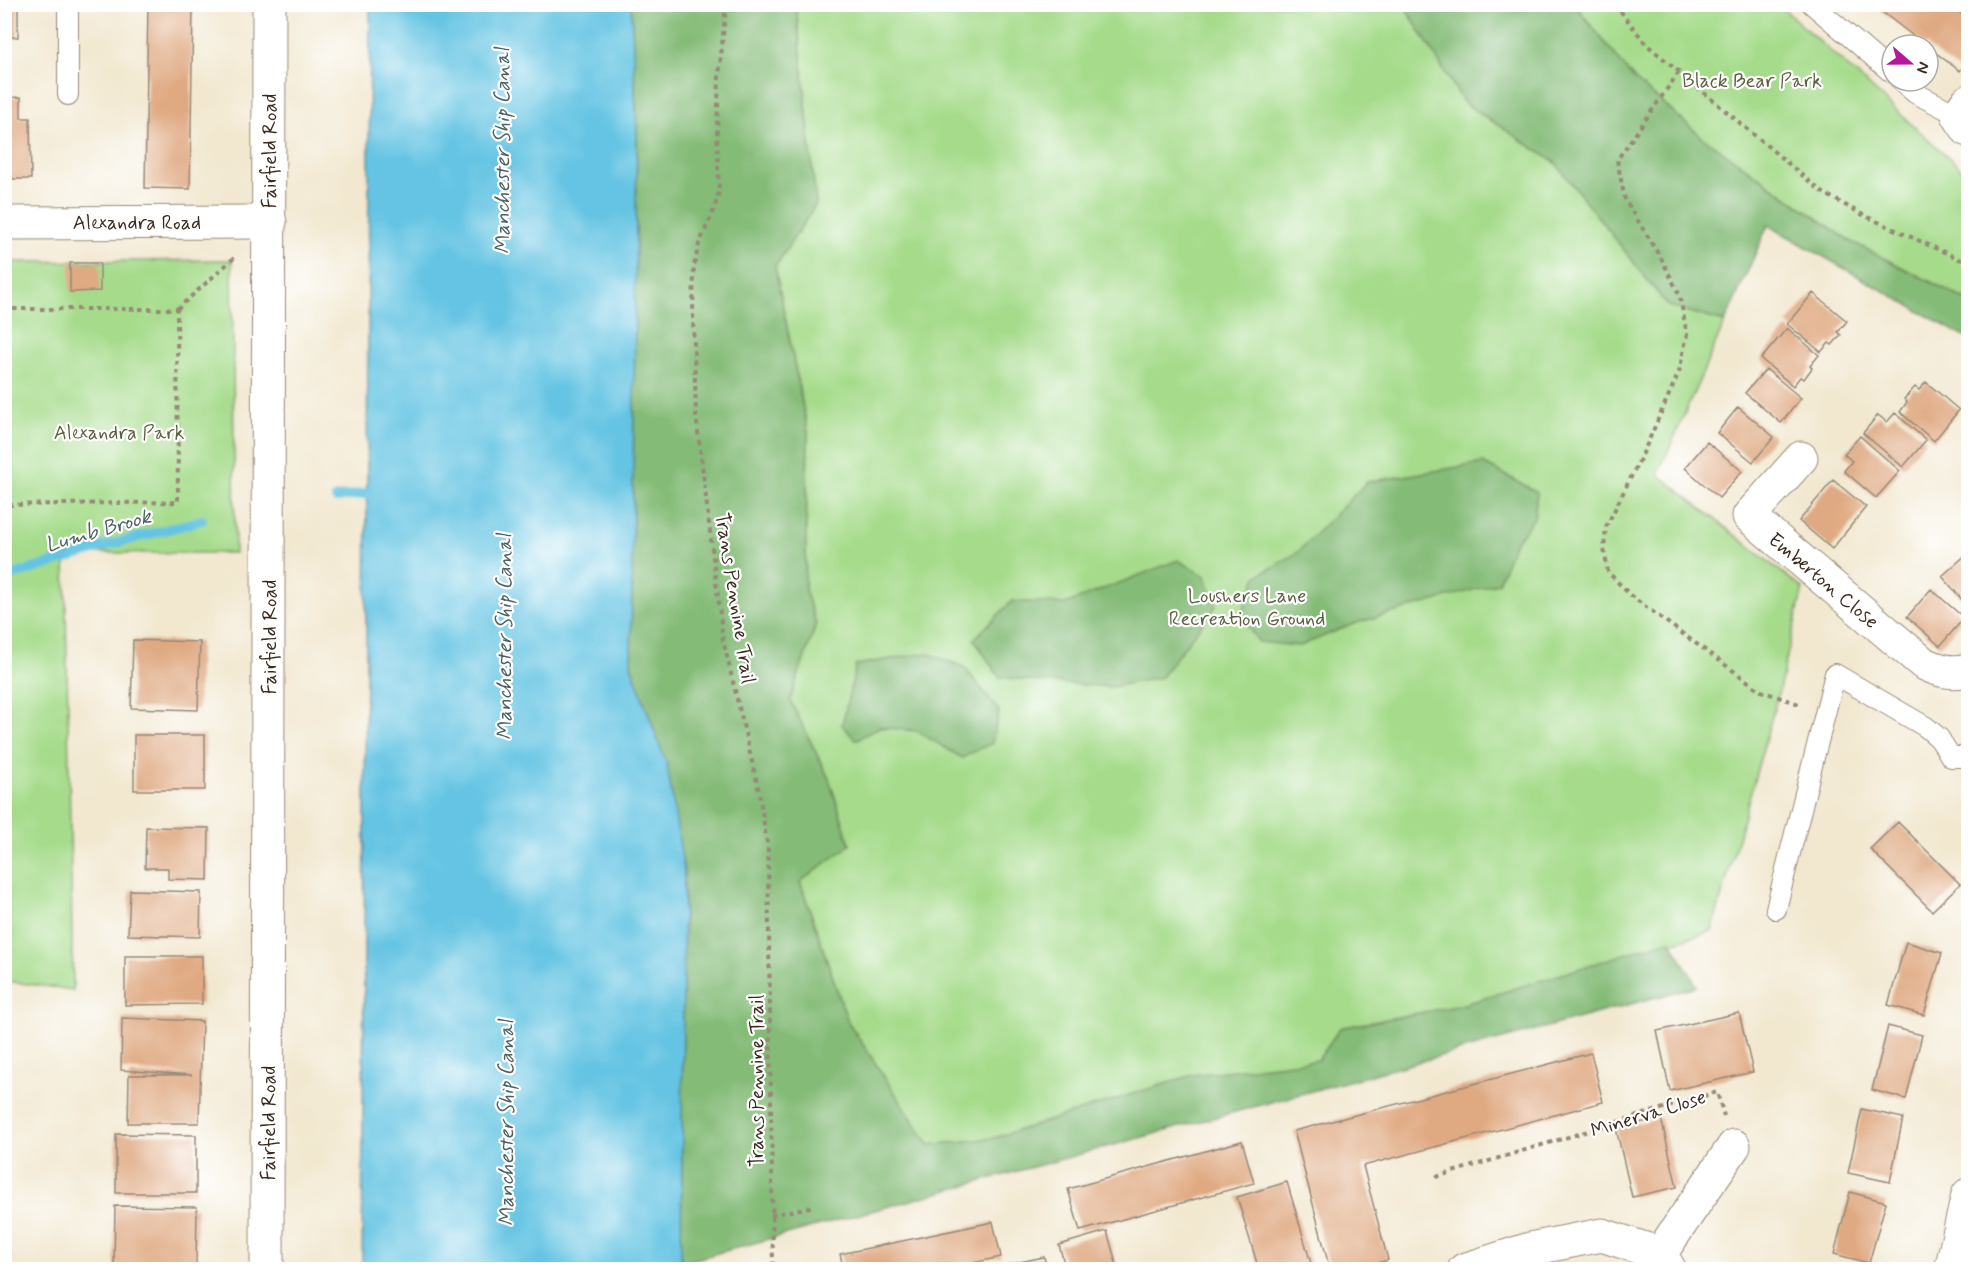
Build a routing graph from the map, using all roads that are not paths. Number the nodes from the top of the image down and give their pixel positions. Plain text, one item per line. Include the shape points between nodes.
1 (68, 4) edge
2 (269, 4) edge
3 (1812, 4) edge
4 (1880, 63) edge
5 (1915, 93) edge
6 (68, 94) dead end
7 (1965, 115) edge
8 (270, 222) junction
9 (4, 223) edge
10 (1801, 458) dead end
11 (1968, 670) edge
12 (1968, 757) edge
13 (1776, 909) dead end
14 (1734, 1146) road end
15 (1968, 1195) edge
16 (1665, 1262) edge
17 (267, 1269) edge
18 (1464, 1269) edge
19 (1951, 1269) edge

1 - 6 lane
2 - 8 main road, Fairfield Road
3 - 4 lane
5 - 7 lane
8 - 9 main road, Alexandra Road
8 - 17 main road, Fairfield Road
10 - 11 main road, Emberton Close via 1749,516 1923,663 1946,672
12 - 13 lane via 1951,756 1926,727 1835,674
14 - 16 main road
15 - 19 main road
16 - 18 main road via 1602,1234 1530,1249

